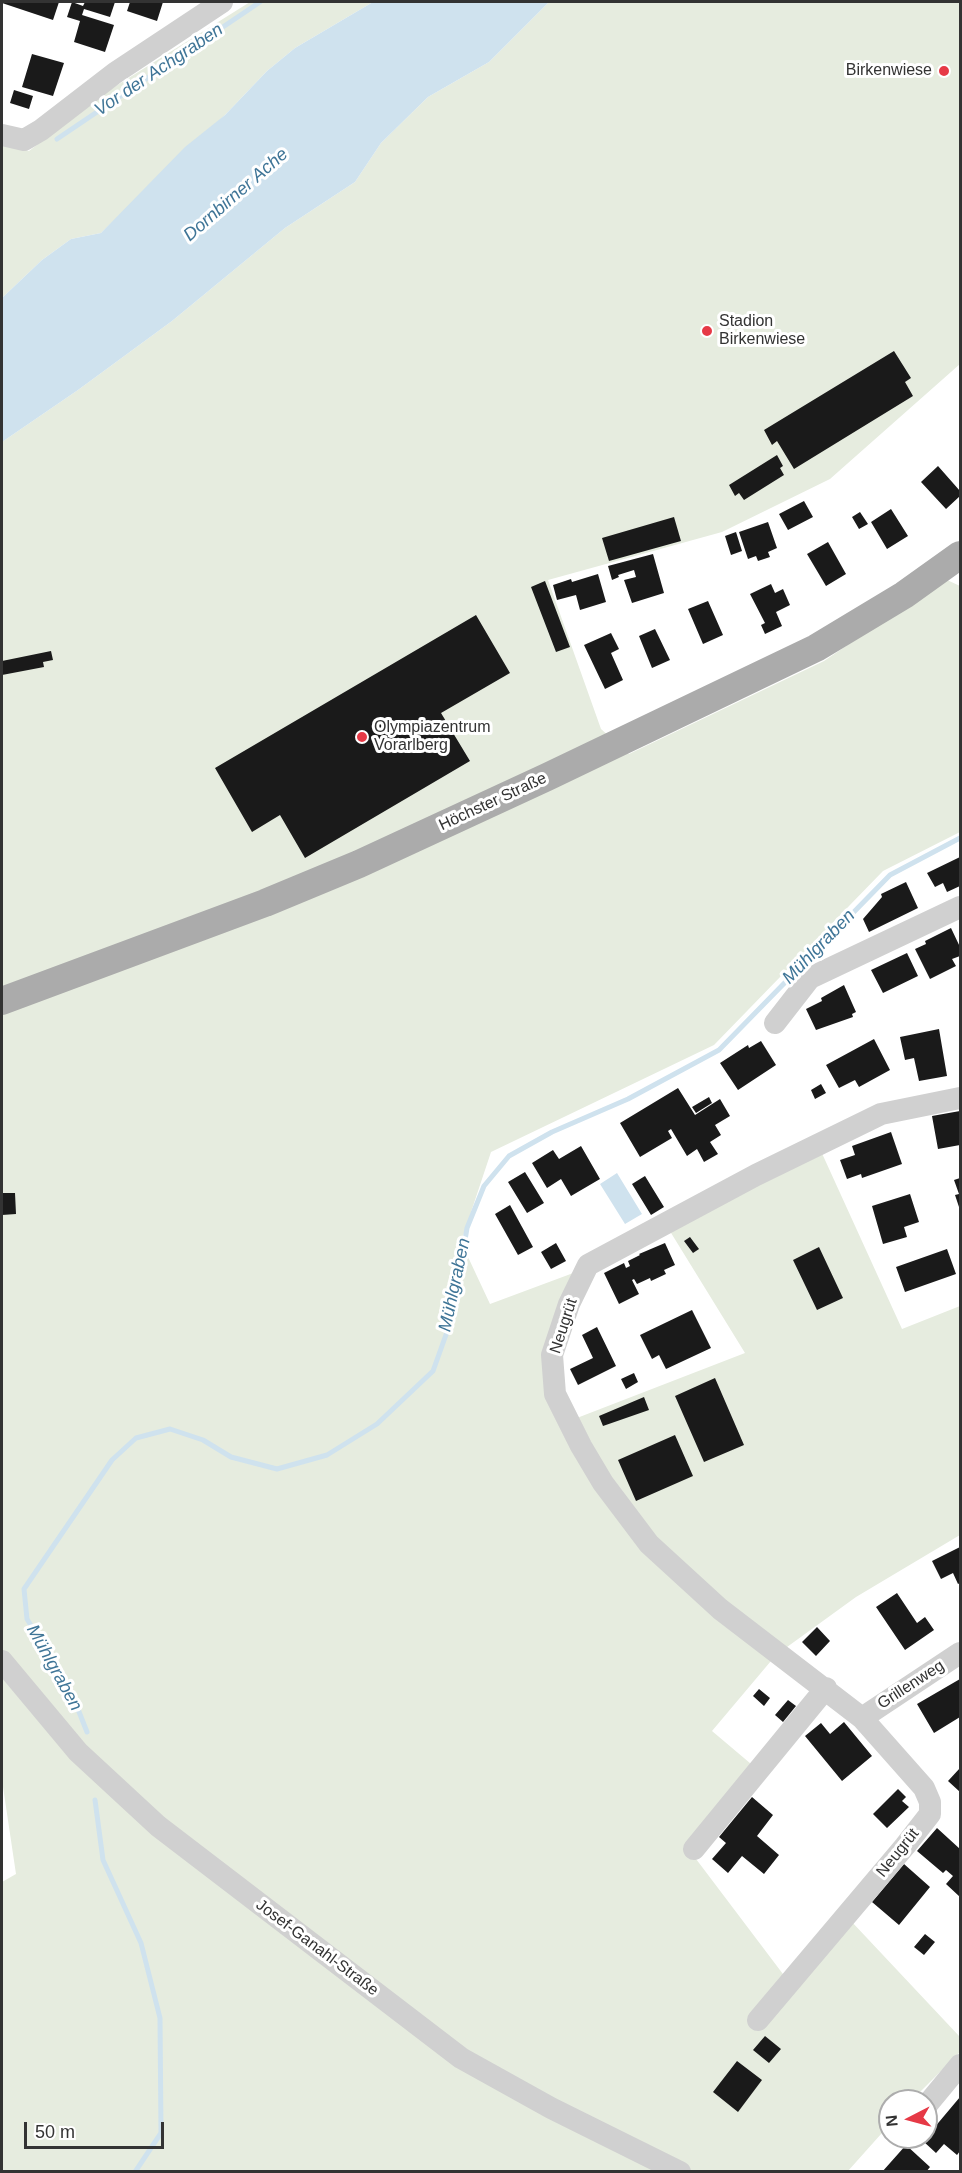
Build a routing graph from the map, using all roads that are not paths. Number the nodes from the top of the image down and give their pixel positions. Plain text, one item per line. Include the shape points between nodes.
1 (222, 2) edge
2 (2, 135) edge
3 (960, 555) edge
4 (960, 907) edge
5 (2, 1001) edge
6 (775, 1023) dead end
7 (960, 1098) edge
8 (960, 1653) edge
9 (2, 1661) edge
10 (826, 1688) junction
11 (862, 1718) junction
12 (694, 1849) dead end
13 (758, 2019) dead end
14 (960, 2066) edge
15 (938, 2092) edge
16 (680, 2172) edge

1 - 2 street via 115,73 41,130 24,140
3 - 5 main road, Höchster Straße via 904,596 816,648 559,772 265,903
4 - 6 street via 810,978
7 - 10 street, Neugrüt via 881,1114 756,1175 588,1265 552,1354 555,1394 581,1446 648,1544 720,1610
8 - 11 street, Grillenweg
9 - 16 street, Josef-Ganahl-Straße via 78,1752 158,1826 461,2058 550,2108
10 - 11 street, Neugrüt
10 - 12 street
11 - 13 street, Neugrüt via 924,1788 930,1814
14 - 15 street

